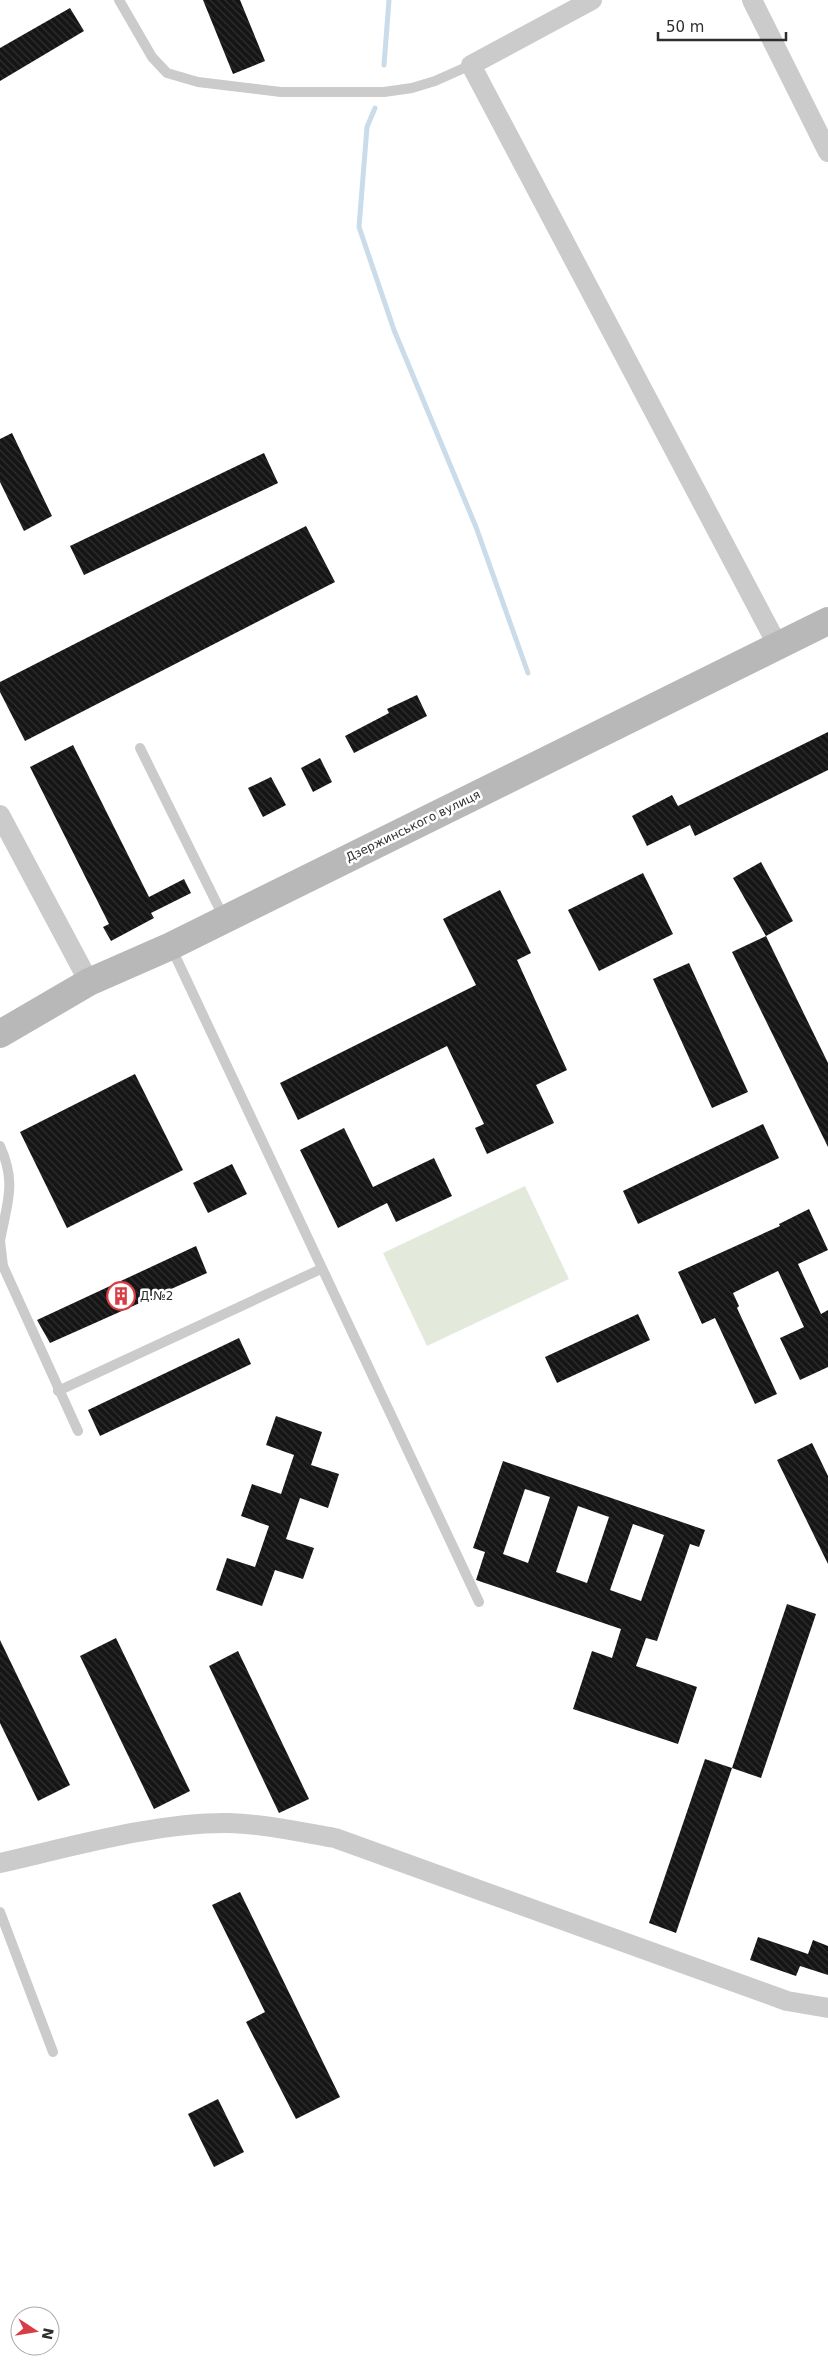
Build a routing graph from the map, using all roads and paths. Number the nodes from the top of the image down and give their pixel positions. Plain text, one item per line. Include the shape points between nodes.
1 (119, 0) edge
2 (592, 0) edge
3 (752, 0) edge
4 (471, 65) junction
5 (828, 152) edge
6 (828, 621) edge
7 (778, 646) junction
8 (140, 748) dead end
9 (0, 815) edge
10 (224, 918) junction
11 (171, 946) junction
12 (89, 982) junction
13 (0, 1034) edge
14 (0, 1146) edge
15 (0, 1241) edge
16 (321, 1270) junction
17 (58, 1390) junction
18 (78, 1430) dead end
19 (479, 1602) dead end
20 (0, 1863) edge
21 (0, 1912) edge
22 (828, 2008) edge
23 (53, 2052) dead end

1 - 4 lane via 152,57 167,73 198,82 281,92 384,92 420,86
2 - 4 street
3 - 5 street
4 - 7 street
6 - 7 main road, Дзержинського вулиця
7 - 10 main road, Дзержинського вулиця
8 - 10 lane
9 - 12 street
10 - 11 main road, Дзержинського вулиця
11 - 12 main road, Дзержинського вулиця
11 - 16 lane
12 - 13 main road, Дзержинського вулиця
14 - 15 lane via 11,1182
15 - 17 lane via 3,1266
16 - 17 lane
16 - 19 lane
17 - 18 lane
20 - 22 street via 186,1825 230,1823 276,1827 335,1838 787,2001
21 - 23 lane

